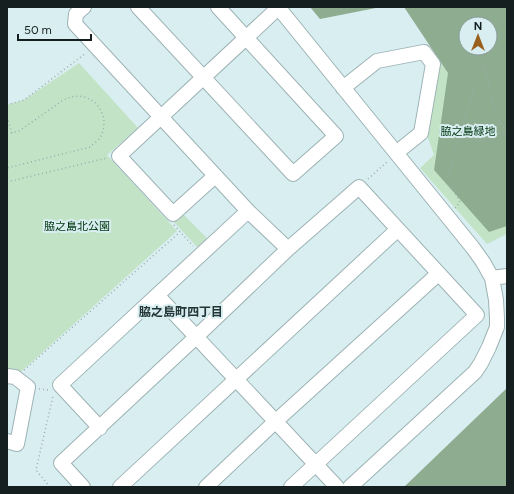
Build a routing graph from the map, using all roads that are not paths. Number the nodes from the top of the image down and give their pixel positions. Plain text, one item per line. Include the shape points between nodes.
1 (84, 7) edge
2 (138, 7) edge
3 (218, 7) edge
4 (278, 7) edge
5 (247, 38) junction
6 (203, 77) junction
7 (343, 88) junction
8 (161, 116) junction
9 (396, 153) junction
10 (215, 176) junction
11 (248, 211) junction
12 (397, 230) junction
13 (288, 249) junction
14 (438, 274) junction
15 (507, 276) edge
16 (492, 278) junction
17 (157, 295) junction
18 (502, 329) edge
19 (196, 337) junction
20 (11, 377) edge
21 (236, 380) junction
22 (276, 421) junction
23 (100, 428) junction
24 (7, 442) edge
25 (315, 464) junction
26 (83, 487) edge
27 (120, 487) edge
28 (206, 487) edge
29 (291, 487) edge
30 (337, 487) edge
31 (350, 487) edge

1 - 8 street via 76,14 75,24
2 - 6 street
3 - 5 street
4 - 5 street
4 - 7 street
5 - 6 street
5 - 6 street via 336,136 293,174
6 - 8 street
7 - 9 street
7 - 9 street via 377,61 424,52 433,64 422,133
8 - 10 street
8 - 10 street via 119,156 172,214
9 - 16 street via 483,262
10 - 11 street
11 - 13 street
11 - 17 street
12 - 13 street via 359,187
12 - 14 street
12 - 21 street
13 - 19 street
14 - 22 street
14 - 25 street via 477,315
15 - 16 street
16 - 18 street
17 - 19 street
17 - 23 street via 60,385
18 - 31 street via 475,372
19 - 21 street
19 - 23 street
20 - 24 street via 28,387 18,444
21 - 22 street
21 - 27 street
22 - 25 street
22 - 28 street
23 - 26 street via 61,463
25 - 29 street
25 - 30 street

